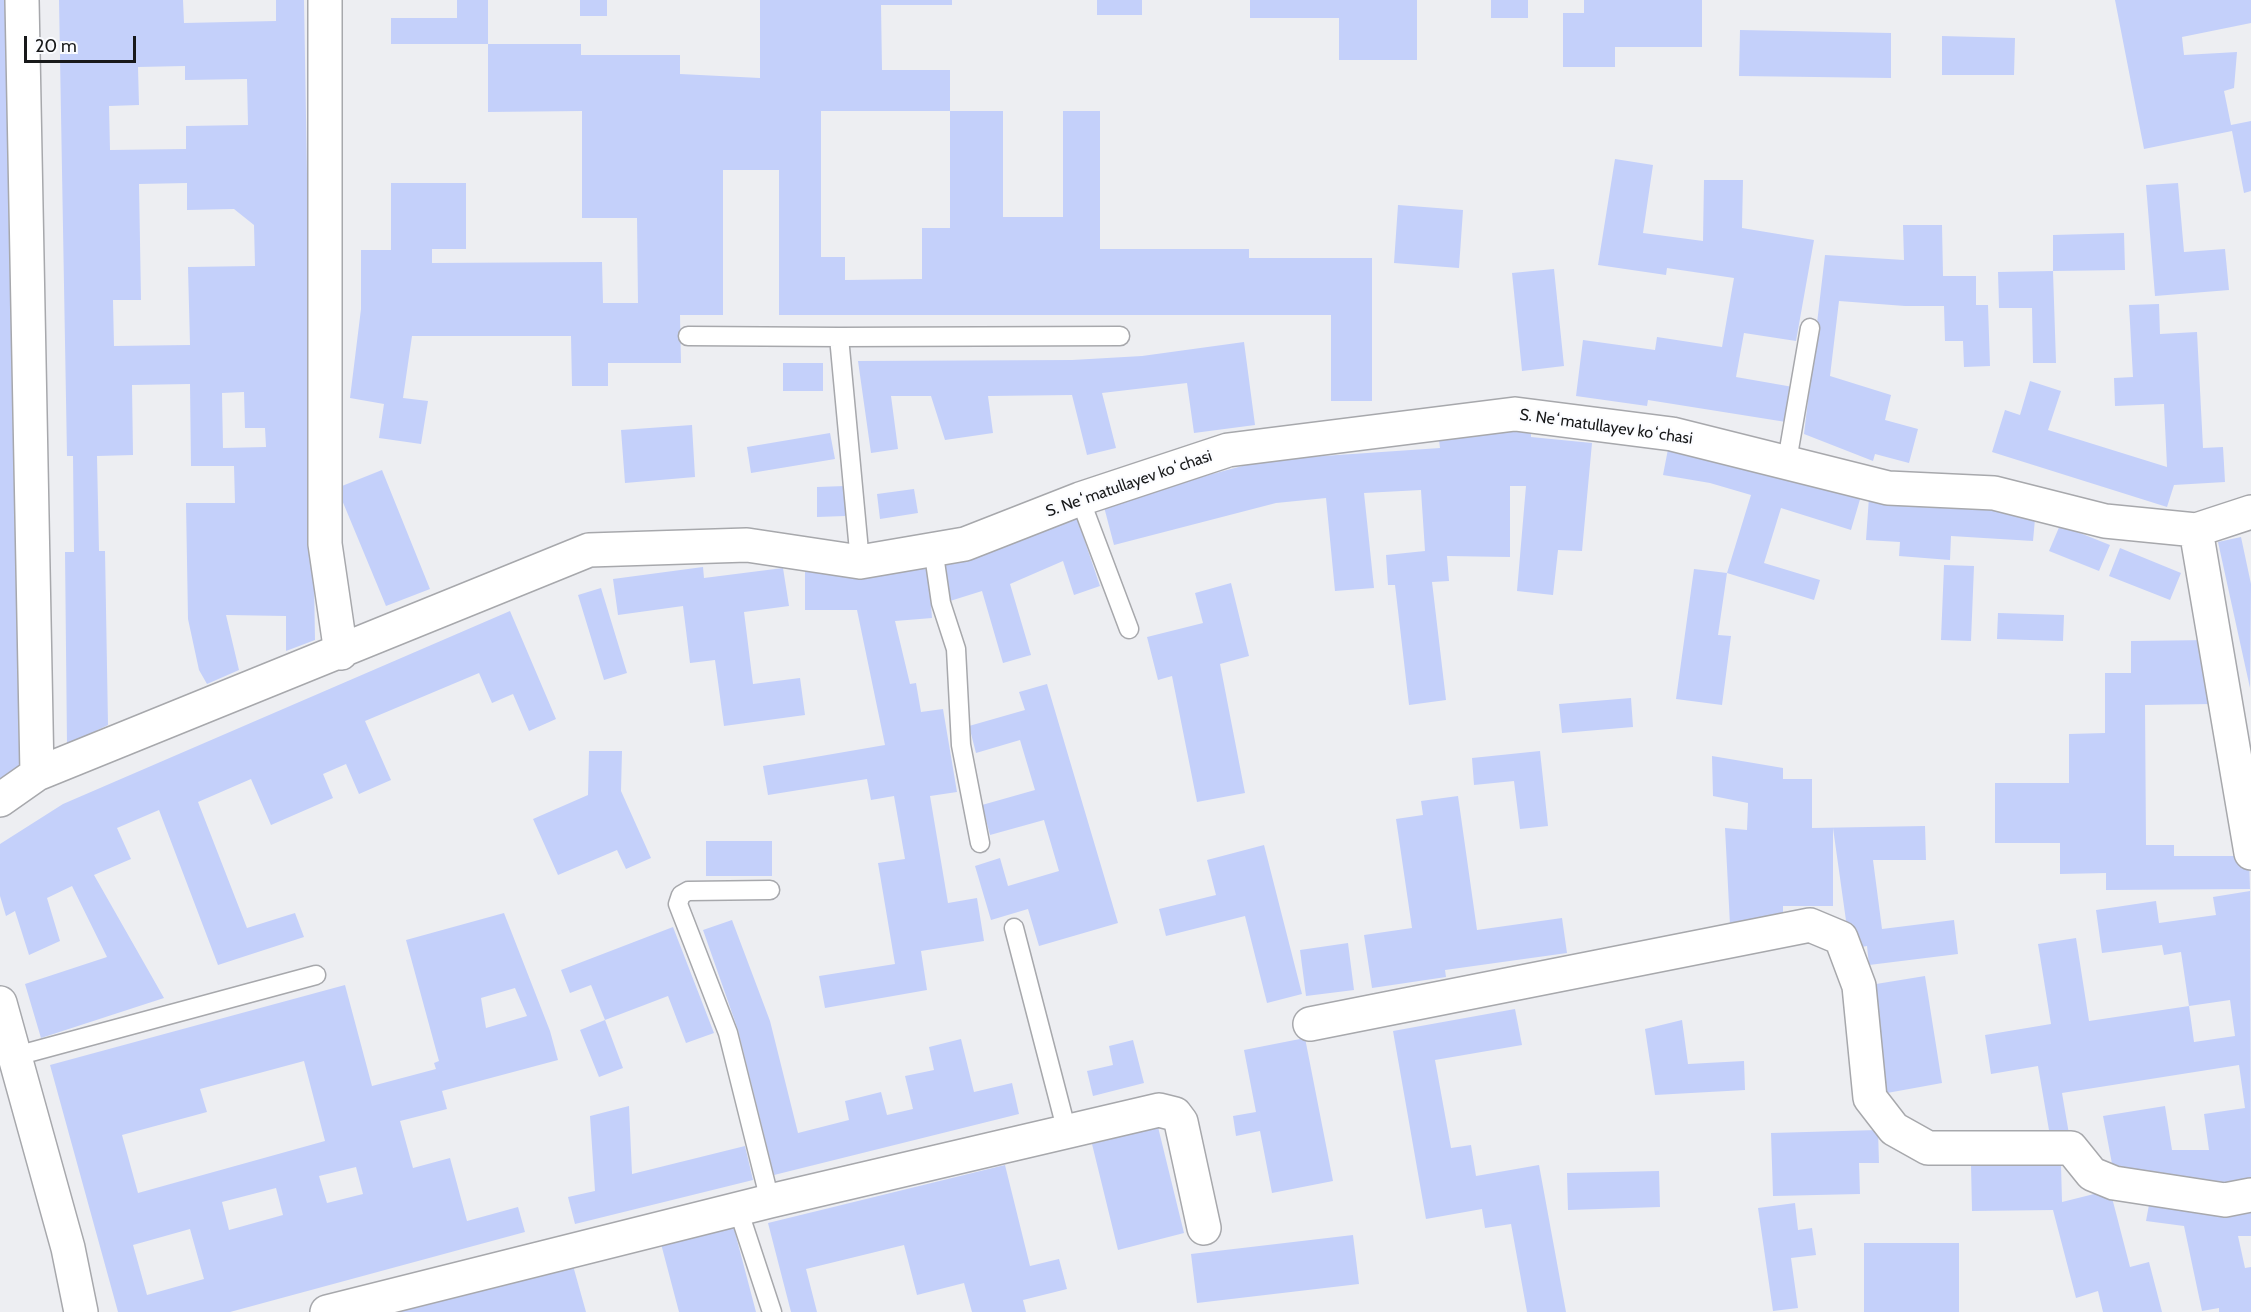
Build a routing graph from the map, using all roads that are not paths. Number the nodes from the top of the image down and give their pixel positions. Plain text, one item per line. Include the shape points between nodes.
1 (22, 0) edge
2 (325, 0) edge
3 (1810, 328) dead end
4 (688, 336) dead end
5 (1120, 336) dead end
6 (839, 337) junction
7 (1787, 461) junction
8 (1080, 499) junction
9 (2251, 513) edge
10 (2196, 530) junction
11 (933, 548) junction
12 (860, 562) junction
13 (1129, 629) dead end
14 (341, 653) junction
15 (37, 774) junction
16 (0, 800) edge
17 (980, 843) dead end
18 (2251, 853) edge
19 (770, 890) dead end
20 (1014, 928) dead end
21 (316, 975) dead end
22 (0, 1003) edge
23 (1310, 1024) dead end
24 (16, 1056) junction
25 (1067, 1132) junction
26 (2251, 1195) edge
27 (770, 1201) junction
28 (738, 1209) junction
29 (1204, 1228) dead end
30 (81, 1312) edge
31 (327, 1312) edge
32 (772, 1312) edge

1 - 15 street
2 - 14 street via 325,544
3 - 7 lane
4 - 6 lane
5 - 6 lane
6 - 12 lane
7 - 8 street, S. Neʻmatullayev koʻchasi via 1672,434 1515,414 1228,450
7 - 10 street, S. Neʻmatullayev koʻchasi via 1888,488 1994,493 2105,521
8 - 11 street, S. Neʻmatullayev koʻchasi via 965,544
8 - 13 lane
9 - 10 street, S. Neʻmatullayev koʻchasi
10 - 18 street
11 - 12 street, S. Neʻmatullayev koʻchasi
11 - 17 lane via 941,603 956,649 961,745
12 - 14 street, S. Neʻmatullayev koʻchasi via 747,545 590,550
14 - 15 street, S. Neʻmatullayev koʻchasi
15 - 16 street, S. Neʻmatullayev koʻchasi
19 - 27 lane via 688,891 681,895 678,904 728,1033
20 - 25 lane
21 - 24 lane
22 - 24 street
23 - 26 street via 1810,925 1841,938 1859,986 1870,1098 1894,1129 1928,1148 2072,1148 2092,1174 2114,1183 2225,1200
24 - 30 street via 68,1248
25 - 27 street
25 - 29 street via 1160,1110 1175,1114 1181,1122
27 - 28 street
28 - 31 street
28 - 32 lane

